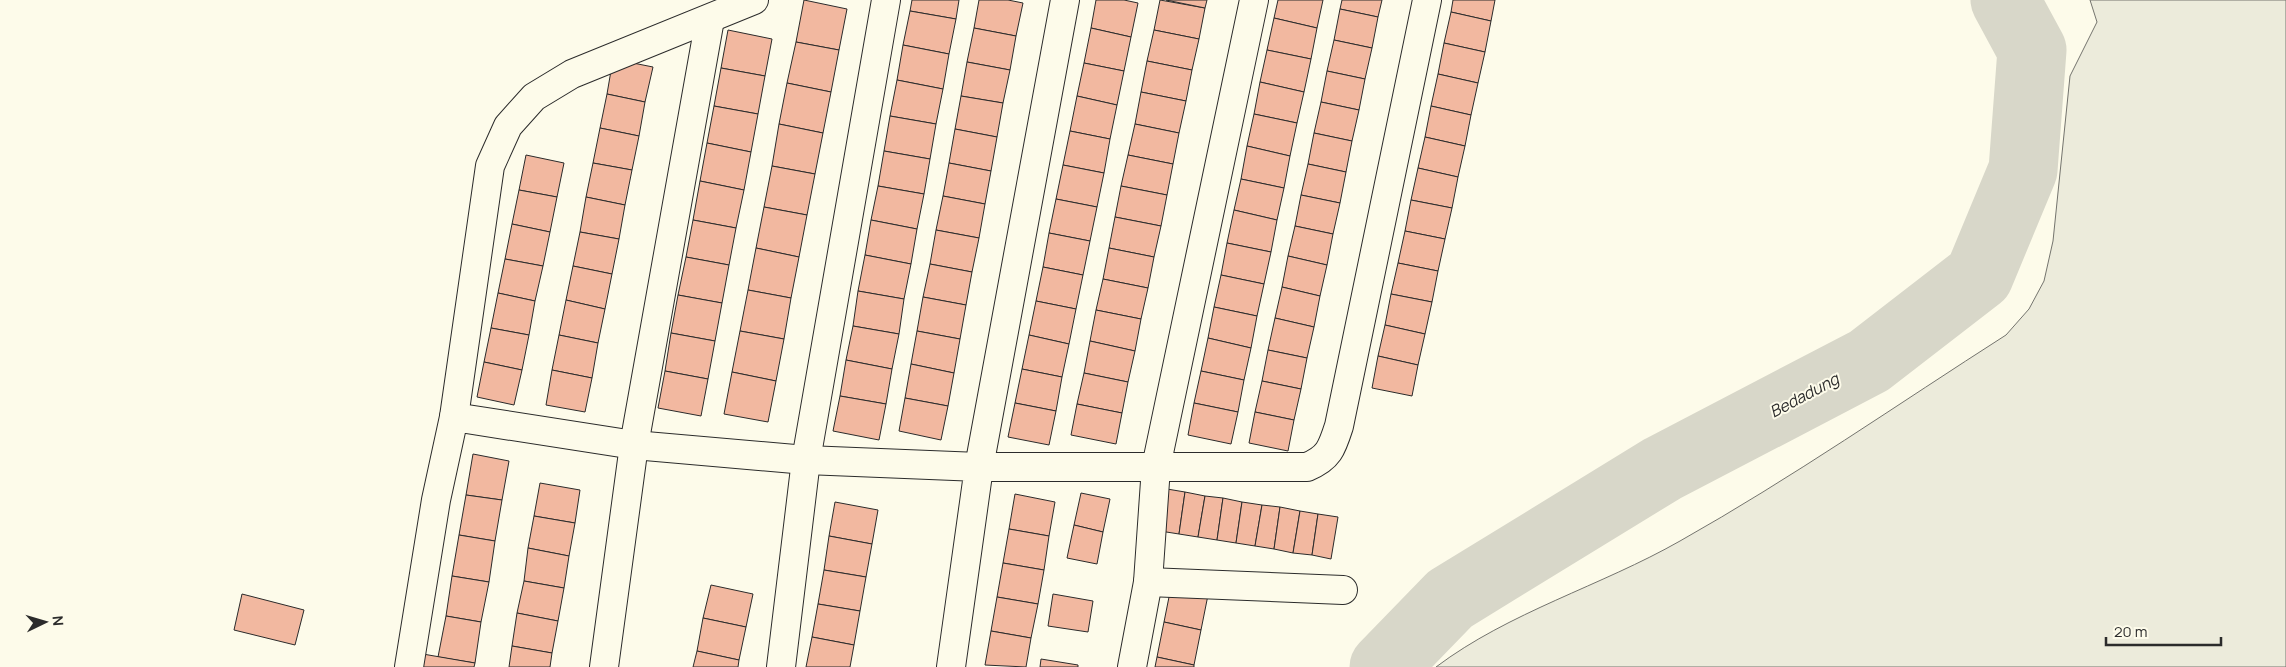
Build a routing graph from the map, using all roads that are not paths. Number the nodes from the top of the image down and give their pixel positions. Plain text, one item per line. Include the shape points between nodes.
1 (754, 0) edge
2 (886, 0) edge
3 (1065, 0) edge
4 (1254, 0) edge
5 (1427, 0) edge
6 (710, 19) junction
7 (454, 417) junction
8 (634, 445) junction
9 (806, 460) junction
10 (979, 467) junction
11 (1156, 467) junction
12 (1148, 582) junction
13 (1343, 590) dead end
14 (409, 667) edge
15 (604, 667) edge
16 (781, 667) edge
17 (951, 667) edge
18 (1132, 667) edge

1 - 6 street
2 - 9 street
3 - 10 street
4 - 11 street
5 - 11 street via 1332,448 1321,461 1307,467
6 - 7 street via 572,74 534,97 508,126 490,166
6 - 8 street
7 - 8 street
7 - 14 street via 436,500
8 - 9 street
8 - 15 street
9 - 10 street
9 - 16 street
10 - 11 street
10 - 17 street
11 - 12 street
12 - 13 street
12 - 18 street

